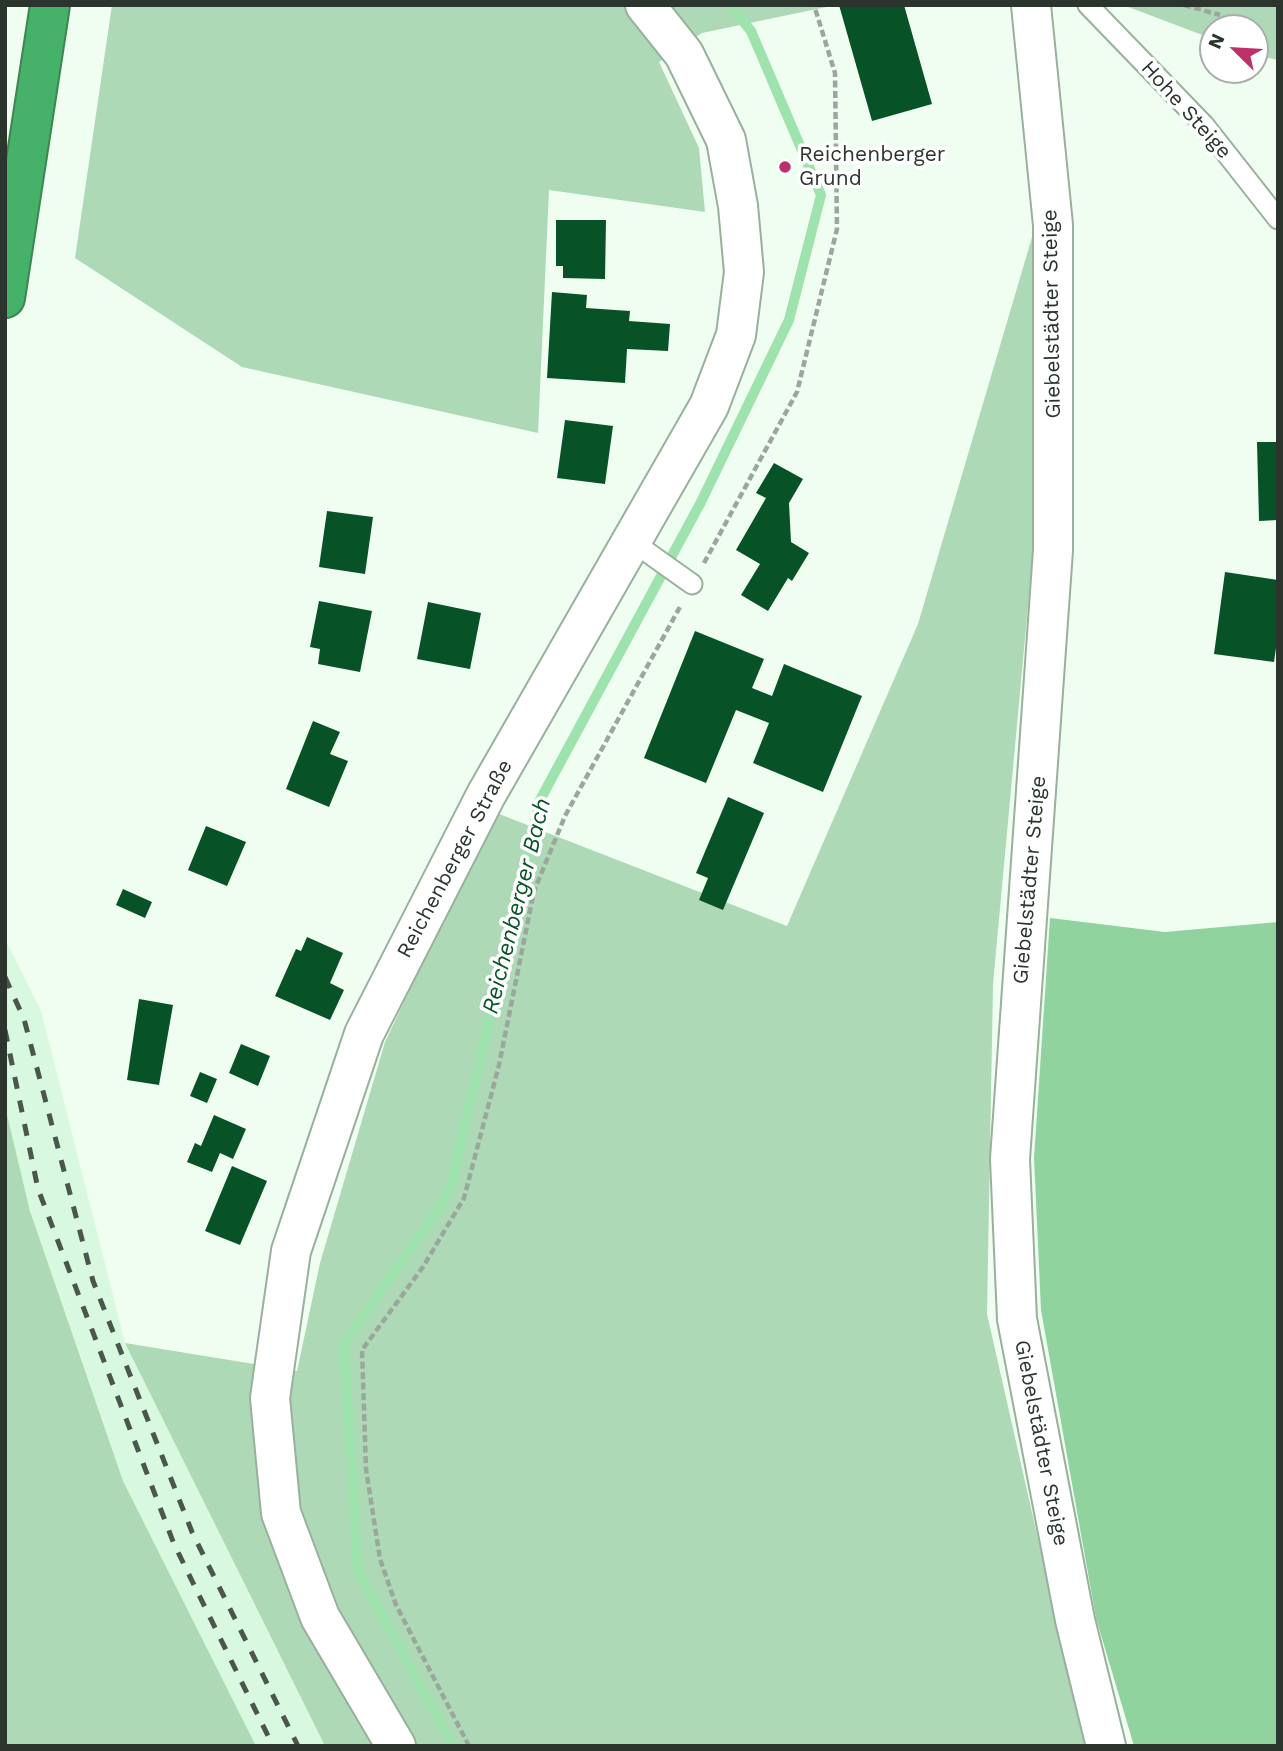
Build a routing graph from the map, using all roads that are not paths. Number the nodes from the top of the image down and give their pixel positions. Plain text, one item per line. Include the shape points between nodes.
1 (50, 5) edge
2 (645, 5) edge
3 (1031, 5) edge
4 (1088, 5) edge
5 (1278, 219) edge
6 (5, 298) edge
7 (641, 547) junction
8 (689, 582) road end
9 (396, 1746) edge
10 (1106, 1746) edge

1 - 6 highway
2 - 7 main road, Reichenberger Straße via 684,54 726,140 744,272 736,335 709,406
3 - 10 main road, Giebelstädter Steige via 1053,225 1053,550 1010,1159 1017,1319 1075,1620
4 - 5 lane, Hohe Steige via 1204,125
7 - 8 lane
7 - 9 main road, Reichenberger Straße via 486,795 364,1034 290,1251 270,1398 281,1513 320,1616

